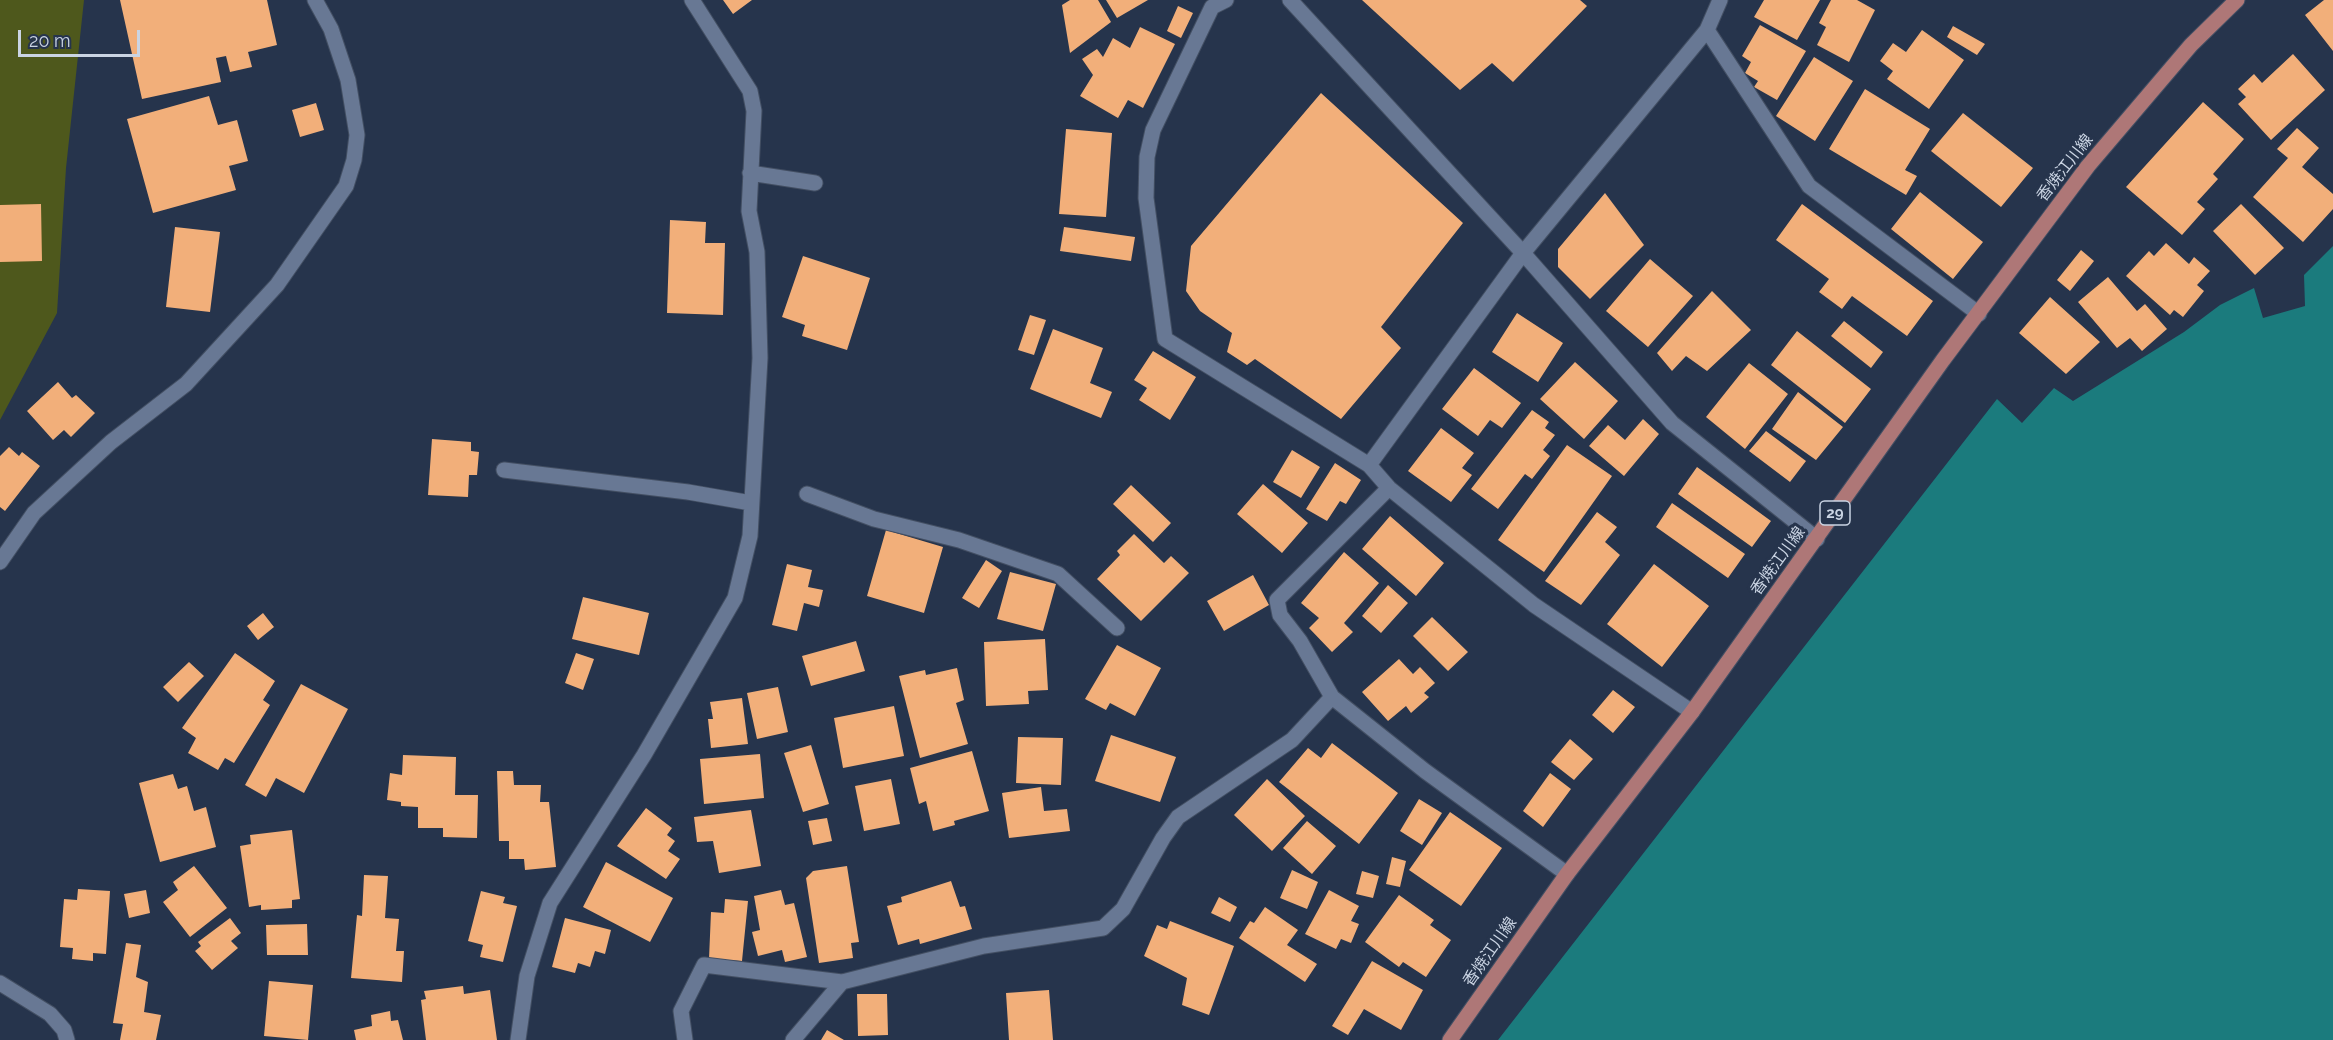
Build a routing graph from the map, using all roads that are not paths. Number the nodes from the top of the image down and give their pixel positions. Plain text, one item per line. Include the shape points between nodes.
1 (315, 0) edge
2 (692, 0) edge
3 (1226, 0) edge
4 (1290, 0) edge
5 (1720, 0) edge
6 (2237, 0) edge
7 (1206, 4) edge
8 (1707, 30) junction
9 (750, 173) junction
10 (815, 183) dead end
11 (1522, 253) junction
12 (1979, 314) junction
13 (1369, 465) junction
14 (504, 470) dead end
15 (1389, 488) junction
16 (807, 494) dead end
17 (751, 503) junction
18 (1816, 538) junction
19 (0, 562) edge
20 (1117, 628) dead end
21 (1332, 697) junction
22 (1692, 712) junction
23 (1567, 874) junction
24 (842, 982) junction
25 (0, 983) edge
26 (67, 1040) edge
27 (518, 1040) edge
28 (685, 1040) edge
29 (793, 1040) edge
30 (1450, 1040) edge

1 - 19 street via 331,29 348,80 357,135 346,186 277,285 186,384 111,442 34,513
2 - 9 street via 750,91 754,111
3 - 7 street
4 - 11 street
5 - 8 street
6 - 12 main road, 香焼江川線 / 29 via 2191,45 2088,166
7 - 13 street via 1153,130 1147,157 1146,198 1165,339
8 - 11 street
8 - 12 street via 1809,186
9 - 10 street
9 - 17 street via 749,211 757,252 760,358
11 - 13 street
11 - 18 street via 1672,423
12 - 18 main road, 香焼江川線 / 29
13 - 15 street
14 - 17 street
15 - 21 street via 1277,600 1280,615
15 - 22 street via 1534,605
16 - 20 street via 874,519 959,540 1058,574
17 - 27 street via 750,536 735,598 644,755 550,903 527,976
18 - 22 main road, 香焼江川線 / 29
21 - 23 street via 1425,771
21 - 24 street via 1292,740 1178,817 1123,909 1103,928 984,946
22 - 23 main road, 香焼江川線 / 29
23 - 30 main road, 香焼江川線 / 29
24 - 28 street via 704,965 681,1011
24 - 29 street
25 - 26 street via 50,1014

